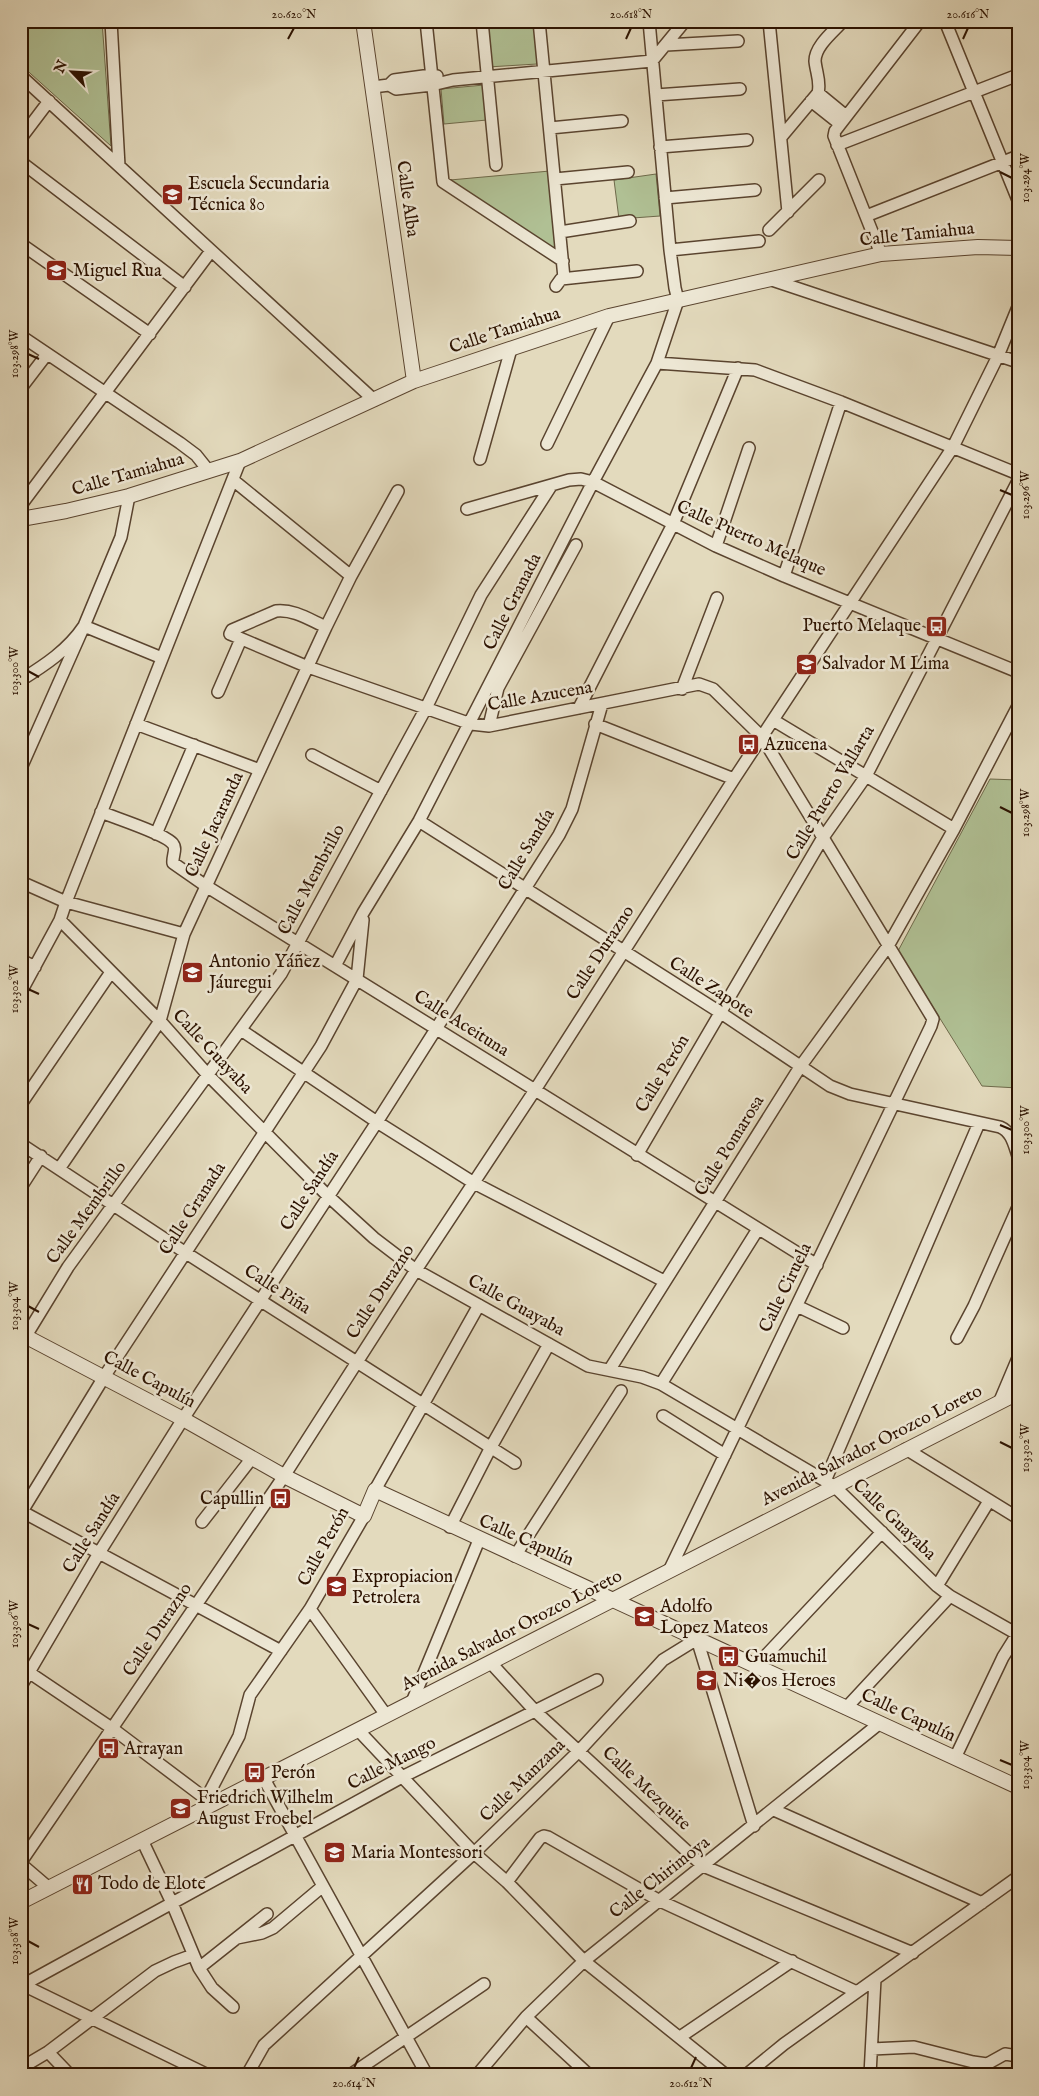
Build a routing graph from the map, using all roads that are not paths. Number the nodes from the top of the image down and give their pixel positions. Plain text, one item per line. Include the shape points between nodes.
1 (111, 21) edge
2 (364, 21) edge
3 (426, 21) edge
4 (482, 21) edge
5 (539, 21) edge
6 (649, 21) edge
7 (684, 21) edge
8 (769, 21) edge
9 (843, 21) edge
10 (920, 21) edge
11 (945, 21) edge
12 (738, 41) dead end
13 (666, 45) junction
14 (652, 61) junction
15 (544, 71) junction
16 (1018, 75) edge
17 (21, 76) edge
18 (487, 77) junction
19 (432, 80) junction
20 (373, 87) junction
21 (740, 89) dead end
22 (973, 92) junction
23 (656, 95) junction
24 (814, 97) junction
25 (49, 101) junction
26 (622, 121) dead end
27 (840, 124) junction
28 (550, 128) junction
29 (782, 136) junction
30 (21, 138) edge
31 (746, 140) dead end
32 (837, 144) junction
33 (660, 147) junction
34 (1018, 156) edge
35 (21, 162) edge
36 (1002, 162) junction
37 (496, 165) dead end
38 (119, 166) junction
39 (628, 172) dead end
40 (555, 179) junction
41 (819, 180) dead end
42 (755, 190) dead end
43 (665, 198) junction
44 (1018, 200) edge
45 (788, 212) junction
46 (866, 216) junction
47 (630, 221) dead end
48 (769, 230) dead end
49 (560, 232) junction
50 (759, 240) dead end
51 (21, 244) edge
52 (1018, 248) edge
53 (670, 250) junction
54 (211, 251) junction
55 (881, 254) junction
56 (563, 260) junction
57 (637, 271) dead end
58 (772, 280) junction
59 (185, 287) junction
60 (678, 300) junction
61 (1018, 307) edge
62 (609, 316) junction
63 (150, 334) junction
64 (21, 336) edge
65 (511, 349) junction
66 (47, 354) junction
67 (998, 356) junction
68 (1018, 362) edge
69 (656, 363) junction
70 (738, 368) junction
71 (414, 381) junction
72 (21, 388) edge
73 (105, 393) junction
74 (374, 400) junction
75 (841, 402) junction
76 (547, 444) dead end
77 (953, 447) junction
78 (749, 448) dead end
79 (480, 459) dead end
80 (240, 460) junction
81 (208, 470) junction
82 (1018, 474) edge
83 (233, 480) junction
84 (1018, 481) edge
85 (593, 482) junction
86 (551, 486) junction
87 (398, 491) dead end
88 (129, 496) junction
89 (21, 505) edge
90 (466, 509) dead end
91 (21, 519) edge
92 (673, 524) junction
93 (576, 545) dead end
94 (716, 546) junction
95 (350, 576) junction
96 (784, 576) junction
97 (717, 598) dead end
98 (850, 602) junction
99 (84, 626) junction
100 (326, 627) junction
101 (938, 638) junction
102 (241, 639) junction
103 (162, 658) junction
104 (308, 667) junction
105 (1018, 672) edge
106 (21, 680) edge
107 (682, 689) junction
108 (218, 692) dead end
109 (602, 704) junction
110 (1018, 706) edge
111 (426, 708) junction
112 (579, 708) junction
113 (773, 720) junction
114 (136, 724) junction
115 (471, 724) junction
116 (595, 724) junction
117 (489, 726) junction
118 (762, 737) junction
119 (194, 746) junction
120 (312, 756) dead end
121 (21, 768) edge
122 (260, 770) junction
123 (866, 776) junction
124 (734, 779) junction
125 (380, 791) junction
126 (101, 812) junction
127 (420, 821) junction
128 (954, 829) junction
129 (156, 834) junction
130 (822, 839) junction
131 (21, 882) edge
132 (206, 886) junction
133 (524, 889) junction
134 (66, 902) junction
135 (363, 913) junction
136 (60, 920) junction
137 (184, 934) junction
138 (298, 943) junction
139 (888, 946) junction
140 (622, 952) junction
141 (21, 960) edge
142 (335, 966) junction
143 (35, 967) junction
144 (112, 972) junction
145 (357, 980) junction
146 (21, 992) edge
147 (721, 1013) junction
148 (933, 1019) joint
149 (160, 1021) junction
150 (435, 1028) junction
151 (241, 1030) junction
152 (800, 1067) junction
153 (304, 1072) junction
154 (208, 1075) junction
155 (535, 1090) junction
156 (21, 1104) edge
157 (893, 1104) junction
158 (377, 1122) junction
159 (979, 1123) junction
160 (265, 1132) junction
161 (21, 1144) edge
162 (638, 1154) junction
163 (41, 1156) junction
164 (1018, 1156) edge
165 (59, 1169) junction
166 (474, 1183) junction
167 (21, 1187) edge
168 (328, 1196) junction
169 (716, 1202) junction
170 (114, 1205) junction
171 (1018, 1207) edge
172 (758, 1229) junction
173 (186, 1252) junction
174 (817, 1265) junction
175 (416, 1270) junction
176 (664, 1281) junction
177 (260, 1301) junction
178 (479, 1305) junction
179 (797, 1306) junction
180 (843, 1328) dead end
181 (23, 1338) edge
182 (957, 1338) dead end
183 (549, 1344) junction
184 (1018, 1358) edge
185 (356, 1362) junction
186 (610, 1369) junction
187 (104, 1377) junction
188 (661, 1384) junction
189 (621, 1391) dead end
190 (1011, 1399) edge
191 (422, 1405) junction
192 (663, 1416) dead end
193 (183, 1419) junction
194 (737, 1429) junction
195 (492, 1447) junction
196 (906, 1449) junction
197 (725, 1455) junction
198 (252, 1458) junction
199 (516, 1463) dead end
200 (284, 1476) junction
201 (829, 1484) junction
202 (374, 1490) junction
203 (989, 1501) junction
204 (22, 1512) edge
205 (364, 1516) junction
206 (1018, 1518) edge
207 (202, 1522) dead end
208 (450, 1527) junction
209 (882, 1532) junction
210 (479, 1540) junction
211 (99, 1553) junction
212 (515, 1556) junction
213 (670, 1572) junction
214 (937, 1586) junction
215 (950, 1596) junction
216 (613, 1600) junction
217 (196, 1605) junction
218 (310, 1609) junction
219 (1018, 1633) edge
220 (697, 1639) junction
221 (281, 1651) junction
222 (490, 1662) junction
223 (756, 1666) junction
224 (25, 1670) edge
225 (598, 1680) dead end
226 (21, 1686) edge
227 (412, 1702) junction
228 (846, 1708) junction
229 (535, 1711) junction
230 (386, 1716) junction
231 (880, 1723) junction
232 (112, 1729) junction
233 (358, 1730) junction
234 (579, 1751) junction
235 (955, 1758) junction
236 (263, 1777) junction
237 (402, 1778) junction
238 (1018, 1787) edge
239 (207, 1802) junction
240 (774, 1810) junction
241 (754, 1826) junction
242 (295, 1835) junction
243 (142, 1840) junction
244 (474, 1853) junction
245 (21, 1863) edge
246 (703, 1866) junction
247 (1018, 1877) edge
248 (507, 1882) junction
249 (323, 1886) junction
250 (48, 1888) junction
251 (660, 1901) junction
252 (21, 1902) edge
253 (172, 1903) junction
254 (982, 1903) junction
255 (267, 1914) dead end
256 (237, 1938) junction
257 (913, 1953) junction
258 (194, 1956) junction
259 (361, 1958) junction
260 (584, 1960) junction
261 (792, 1961) junction
262 (199, 1968) junction
263 (875, 1979) junction
264 (484, 1984) dead end
265 (22, 1985) edge
266 (857, 1992) junction
267 (233, 2007) dead end
268 (526, 2017) junction
269 (94, 2018) junction
270 (406, 2037) junction
271 (680, 2037) junction
272 (872, 2049) junction
273 (48, 2052) junction
274 (1018, 2056) edge
275 (21, 2068) edge
276 (70, 2075) edge
277 (208, 2075) edge
278 (247, 2075) edge
279 (350, 2075) edge
280 (427, 2075) edge
281 (477, 2075) edge
282 (589, 2075) edge
283 (726, 2075) edge
284 (746, 2075) edge
285 (870, 2075) edge

1 - 38 street
2 - 20 street, Calle Alba
3 - 19 street
4 - 18 street
5 - 15 street
6 - 14 street
7 - 13 street
8 - 29 street
9 - 24 street via 816,53 819,85
10 - 27 street
11 - 22 street
12 - 13 street
13 - 14 street
14 - 15 street
14 - 23 street
15 - 18 street
15 - 28 street
16 - 22 street
17 - 25 street
18 - 19 street
18 - 37 street
19 - 20 street via 394,80 389,85
19 - 56 street via 443,182
20 - 71 street, Calle Alba
21 - 23 street
22 - 32 street
22 - 36 street
23 - 33 street
24 - 27 street
24 - 29 street
25 - 30 street
25 - 38 street
26 - 28 street
27 - 32 street via 834,136
28 - 40 street
29 - 45 street
31 - 33 street
32 - 46 street
33 - 43 street
34 - 36 street
35 - 59 street
36 - 44 street
36 - 46 street
38 - 54 street
39 - 40 street
40 - 49 street
41 - 45 street
42 - 43 street
43 - 53 street
45 - 48 street
46 - 55 street
47 - 49 street
49 - 56 street
50 - 53 street
51 - 63 street
52 - 55 street, Calle Tamiahua
53 - 60 street
54 - 59 street
54 - 74 street
55 - 58 street, Calle Tamiahua
56 - 57 street via 560,282
58 - 60 street, Calle Tamiahua
58 - 67 street
59 - 63 street
60 - 62 street, Calle Tamiahua
60 - 69 street, Calle Granada
61 - 67 street, Calle Durazno
62 - 65 street, Calle Tamiahua
62 - 76 street
63 - 73 street
64 - 66 street
65 - 71 street, Calle Tamiahua
65 - 79 street
66 - 72 street
66 - 73 street
67 - 68 street
67 - 77 street, Calle Durazno
69 - 70 street
69 - 85 street, Calle Granada
70 - 75 street via 764,373
70 - 92 street
71 - 74 street, Calle Tamiahua
73 - 81 street via 180,443
73 - 89 street
74 - 80 street, Calle Tamiahua
75 - 77 street
75 - 96 street
77 - 82 street
77 - 98 street, Calle Durazno
78 - 94 street
80 - 81 street, Calle Tamiahua
80 - 83 street
81 - 88 street, Calle Tamiahua
83 - 95 street
83 - 103 street
84 - 101 street, Calle Puerto Vallarta
85 - 86 street, Calle Puerto Melaque via 569,480
85 - 92 street, Calle Puerto Melaque
85 - 115 street, Calle Granada
86 - 90 street, Calle Puerto Melaque
86 - 111 street, Calle Membrillo via 481,596
87 - 95 street, Calle Jacaranda
88 - 91 street, Calle Tamiahua
88 - 99 street via 122,536
92 - 94 street, Calle Puerto Melaque
92 - 112 street
93 - 117 street via 498,688
94 - 96 street, Calle Puerto Melaque
95 - 100 street, Calle Jacaranda
96 - 98 street, Calle Puerto Melaque
97 - 107 street
98 - 101 street, Calle Puerto Melaque
98 - 113 street, Calle Durazno
99 - 103 street
99 - 106 street via 75,641
99 - 121 street
100 - 102 street, Calle Azucena via 283,610 232,630 230,634
100 - 104 street, Calle Jacaranda
101 - 105 street, Calle Puerto Melaque
101 - 123 street, Calle Puerto Vallarta
102 - 104 street, Calle Azucena
102 - 108 street
103 - 114 street
104 - 111 street, Calle Azucena
104 - 122 street, Calle Jacaranda
107 - 109 street, Calle Azucena
107 - 118 street, Calle Azucena via 700,684 713,690
109 - 112 street, Calle Azucena
109 - 116 street, Calle Sandía
110 - 128 street, Calle Pomarosa
111 - 115 street, Calle Azucena
111 - 125 street, Calle Membrillo
112 - 117 street, Calle Azucena
113 - 118 street, Calle Durazno
113 - 123 street
114 - 119 street
114 - 126 street
115 - 117 street, Calle Azucena
115 - 127 street, Calle Granada
116 - 124 street
116 - 133 street, Calle Sandía via 572,809
118 - 124 street, Calle Durazno
118 - 130 street, Calle Azucena
119 - 122 street
119 - 129 street
120 - 125 street
122 - 132 street, Calle Jacaranda
123 - 128 street
123 - 130 street, Calle Puerto Vallarta
124 - 140 street, Calle Durazno
125 - 138 street, Calle Membrillo
126 - 129 street, Calle Aceituna
126 - 134 street
127 - 133 street, Calle Zapote
127 - 135 street, Calle Granada
128 - 139 street, Calle Pomarosa
129 - 132 street, Calle Aceituna via 174,845 172,860 175,865
130 - 139 street, Calle Azucena
130 - 147 street, Calle Puerto Vallarta
131 - 134 street
132 - 137 street, Calle Jacaranda
132 - 138 street, Calle Aceituna
133 - 140 street, Calle Zapote
133 - 150 street, Calle Sandía
134 - 136 street
134 - 137 street
135 - 142 street, Calle Granada
135 - 145 street, Calle Granada
136 - 143 street
136 - 144 street, Calle Guayaba
137 - 149 street, Calle Jacaranda
138 - 142 street, Calle Aceituna
138 - 151 street, Calle Membrillo via 281,974
139 - 148 street, Calle Azucena
139 - 152 street, Calle Pomarosa
140 - 147 street, Calle Zapote
140 - 155 street, Calle Durazno
141 - 143 street
142 - 145 street, Calle Aceituna
143 - 146 street
144 - 149 street, Calle Guayaba
144 - 156 street
145 - 150 street, Calle Aceituna
145 - 153 street, Calle Granada
147 - 152 street, Calle Zapote
147 - 162 street, Calle Perón
148 - 157 street, Calle Ciruela
149 - 154 street, Calle Guayaba
149 - 165 street, Calle Jacaranda
150 - 155 street, Calle Aceituna
150 - 158 street, Calle Sandía
151 - 153 street
151 - 154 street, Calle Membrillo
152 - 157 street, Calle Zapote via 850,1094
152 - 169 street, Calle Pomarosa
153 - 158 street
153 - 160 street, Calle Granada
154 - 160 street, Calle Guayaba
154 - 170 street, Calle Membrillo
155 - 162 street, Calle Aceituna
155 - 166 street, Calle Durazno
157 - 159 street, Calle Zapote
157 - 174 street, Calle Ciruela
158 - 166 street
158 - 168 street, Calle Sandía
159 - 164 street, Calle Zapote via 1006,1130
159 - 201 street
160 - 168 street, Calle Guayaba
160 - 173 street, Calle Granada
161 - 163 street, Calle Piña
162 - 169 street, Calle Aceituna
163 - 165 street, Calle Piña
163 - 167 street
165 - 170 street, Calle Piña
166 - 175 street, Calle Durazno
166 - 176 street
168 - 175 street, Calle Guayaba via 374,1238
168 - 177 street, Calle Sandía
169 - 172 street, Calle Aceituna
169 - 176 street, Calle Pomarosa
170 - 173 street, Calle Piña
170 - 181 street, Calle Membrillo via 68,1267
171 - 182 street
172 - 174 street, Calle Aceituna
172 - 188 street
173 - 177 street, Calle Piña
173 - 187 street, Calle Granada
174 - 179 street, Calle Ciruela
175 - 178 street, Calle Guayaba
175 - 185 street, Calle Durazno
176 - 186 street, Calle Pomarosa
177 - 185 street, Calle Piña
177 - 193 street, Calle Sandía
178 - 183 street, Calle Guayaba
178 - 191 street, Calle Perón
179 - 180 street
179 - 194 street, Calle Ciruela
181 - 187 street, Calle Capulín
183 - 186 street, Calle Guayaba via 588,1366
183 - 195 street
184 - 190 street
185 - 191 street, Calle Piña
185 - 200 street, Calle Durazno
186 - 188 street, Calle Guayaba
187 - 193 street, Calle Capulín
187 - 204 street, Calle Granada
188 - 194 street, Calle Guayaba
189 - 212 street
190 - 196 street, Avenida Salvador Orozco Loreto
191 - 195 street, Calle Piña
191 - 202 street, Calle Perón
192 - 197 street
193 - 198 street, Calle Capulín
193 - 211 street, Calle Sandía
194 - 197 street, Calle Ciruela
194 - 201 street, Calle Guayaba
195 - 199 street, Calle Piña
195 - 208 street
196 - 201 street, Avenida Salvador Orozco Loreto
196 - 203 street
197 - 213 street, Calle Ciruela
198 - 200 street, Calle Capulín
198 - 207 street
200 - 205 street, Calle Capulín
200 - 217 street, Calle Durazno
201 - 209 street, Calle Guayaba
201 - 213 street, Avenida Salvador Orozco Loreto
202 - 205 street, Calle Perón
202 - 208 street, Calle Capulín
203 - 206 street
203 - 214 street
204 - 211 street
205 - 218 street, Calle Perón
208 - 210 street, Calle Capulín
209 - 214 street, Calle Guayaba
209 - 223 street
210 - 212 street, Calle Capulín
210 - 227 street
211 - 217 street
211 - 224 street, Calle Sandía
212 - 216 street, Calle Capulín
213 - 216 street, Avenida Salvador Orozco Loreto
214 - 215 street, Calle Guayaba
215 - 219 street, Calle Guayaba
215 - 228 street
216 - 220 street, Calle Capulín
216 - 222 street, Avenida Salvador Orozco Loreto
217 - 221 street
217 - 232 street, Calle Durazno
218 - 221 street, Calle Perón
218 - 230 street
219 - 235 street via 1003,1657
220 - 223 street, Calle Capulín
220 - 234 street, Calle Manzana via 663,1660
220 - 241 street
221 - 239 street, Calle Perón via 250,1695 239,1736
222 - 227 street, Avenida Salvador Orozco Loreto
222 - 229 street, Calle Mezquite
223 - 228 street, Calle Capulín
224 - 226 street, Calle Sandía
224 - 232 street
225 - 229 street, Calle Mango
227 - 230 street, Avenida Salvador Orozco Loreto
228 - 231 street, Calle Capulín
229 - 234 street, Calle Mezquite
229 - 237 street, Calle Mango
230 - 233 street, Avenida Salvador Orozco Loreto
231 - 235 street, Calle Capulín
231 - 240 street, Calle Chirimoya
232 - 239 street
232 - 245 street, Calle Durazno
233 - 236 street, Avenida Salvador Orozco Loreto
233 - 237 street
234 - 244 street, Calle Manzana
234 - 246 street, Calle Mezquite
235 - 238 street, Calle Capulín
236 - 239 street, Avenida Salvador Orozco Loreto
236 - 242 street
237 - 242 street, Calle Mango
237 - 244 street
239 - 243 street, Avenida Salvador Orozco Loreto
240 - 241 street, Calle Chirimoya
240 - 254 street
241 - 246 street, Calle Chirimoya
242 - 249 street
242 - 253 street, Calle Mango
243 - 250 street, Avenida Salvador Orozco Loreto
243 - 253 street
244 - 248 street
244 - 259 street, Calle Manzana
245 - 250 street
246 - 251 street, Calle Chirimoya
246 - 257 street, Calle Mezquite
247 - 254 street
248 - 251 street via 544,1836
248 - 260 street
249 - 256 street via 272,1928 262,1934
249 - 259 street
250 - 252 street, Avenida Salvador Orozco Loreto
251 - 260 street, Calle Chirimoya
251 - 261 street
253 - 258 street
253 - 265 street, Calle Mango
254 - 257 street
255 - 256 street
256 - 262 street
257 - 263 street
258 - 262 street
258 - 269 street via 155,1971
259 - 270 street
259 - 278 street, Calle Manzana via 264,2045
260 - 268 street, Calle Chirimoya
260 - 271 street
261 - 266 street
261 - 271 street
262 - 267 street via 212,1988
263 - 266 street
263 - 272 street
264 - 270 street
265 - 269 street
266 - 284 street
268 - 281 street, Calle Chirimoya
268 - 282 street
269 - 273 street
269 - 277 street
270 - 279 street
270 - 280 street
271 - 283 street
272 - 274 street via 914,2047 986,2064 1005,2054
272 - 285 street
273 - 275 street
273 - 276 street

